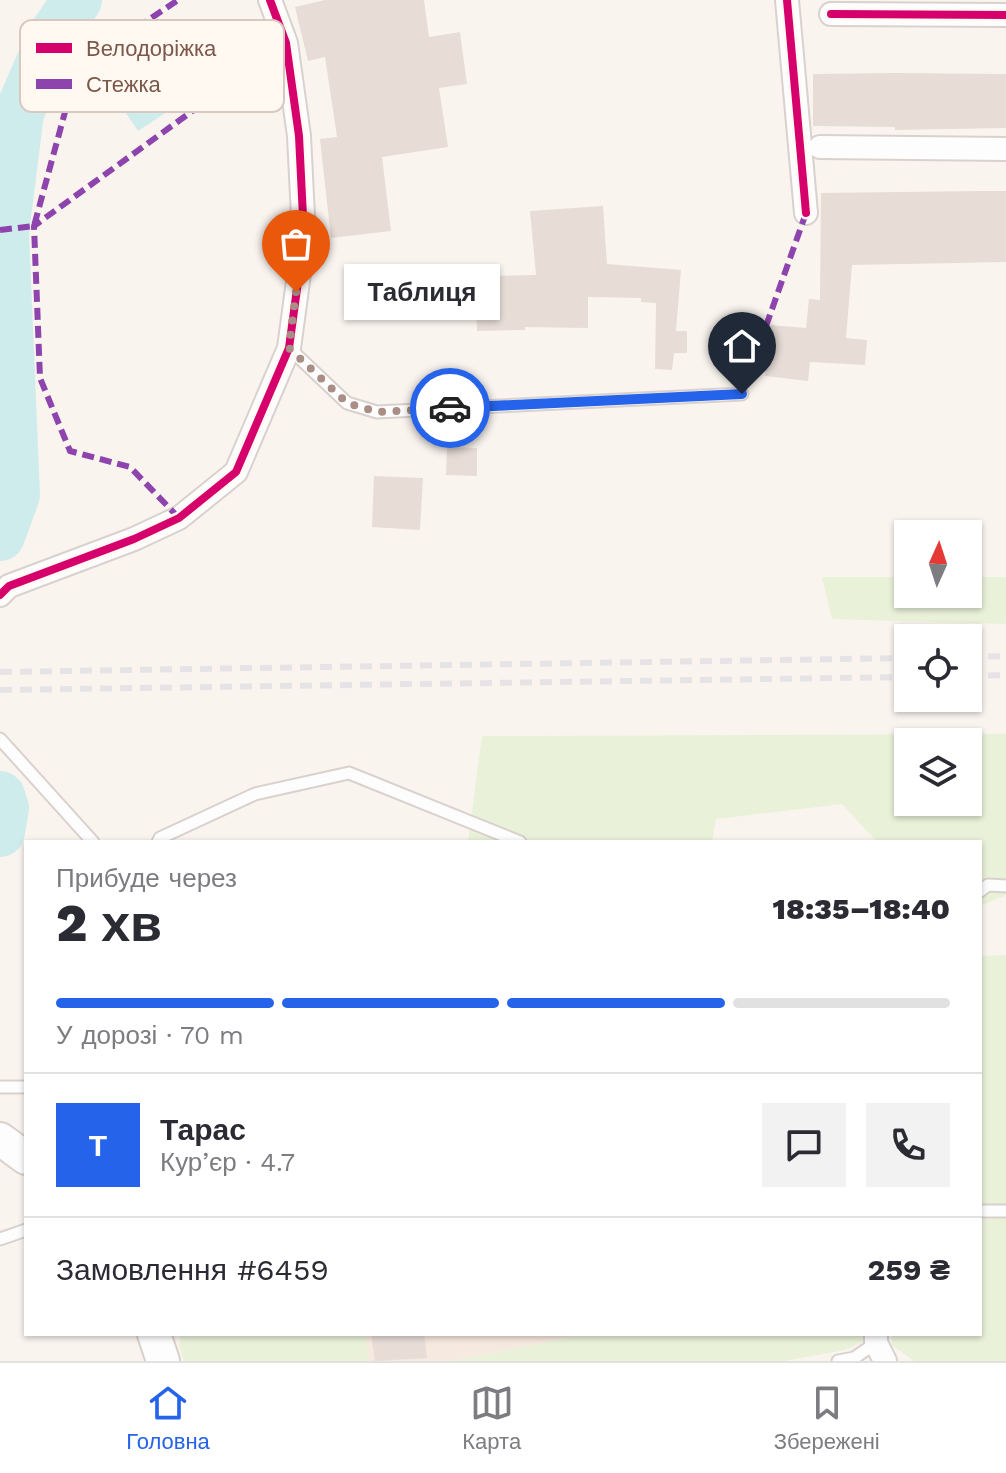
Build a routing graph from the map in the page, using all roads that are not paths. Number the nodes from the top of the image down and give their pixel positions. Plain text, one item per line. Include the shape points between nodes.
1 (270, 0) edge
2 (787, 0) edge
3 (831, 14) dead end
4 (1006, 15) edge
5 (277, 20) edge
6 (284, 38) edge
7 (820, 147) dead end
8 (1006, 149) edge
9 (806, 213) dead end
10 (289, 348) junction
11 (742, 394) dead end
12 (0, 595) edge
13 (0, 739) edge
14 (91, 840) edge
15 (159, 840) edge
16 (515, 840) edge
17 (1006, 886) edge
18 (982, 890) edge
19 (0, 1087) edge
20 (24, 1087) edge
21 (0, 1139) edge
22 (24, 1157) edge
23 (982, 1211) edge
24 (1006, 1211) edge
25 (24, 1231) edge
26 (0, 1239) edge
27 (155, 1336) edge
28 (879, 1346) edge
29 (163, 1361) edge
30 (838, 1361) edge

1 - 5 street
2 - 9 street
3 - 4 street
6 - 10 street via 299,136 304,237
7 - 8 street
10 - 11 lane via 347,403 377,412
10 - 12 street via 236,472 179,518 9,586
13 - 14 lane
15 - 16 lane via 255,794 349,773
17 - 18 lane
19 - 20 lane
21 - 22 main road
23 - 24 lane
25 - 26 lane
27 - 29 main road
28 - 30 lane

